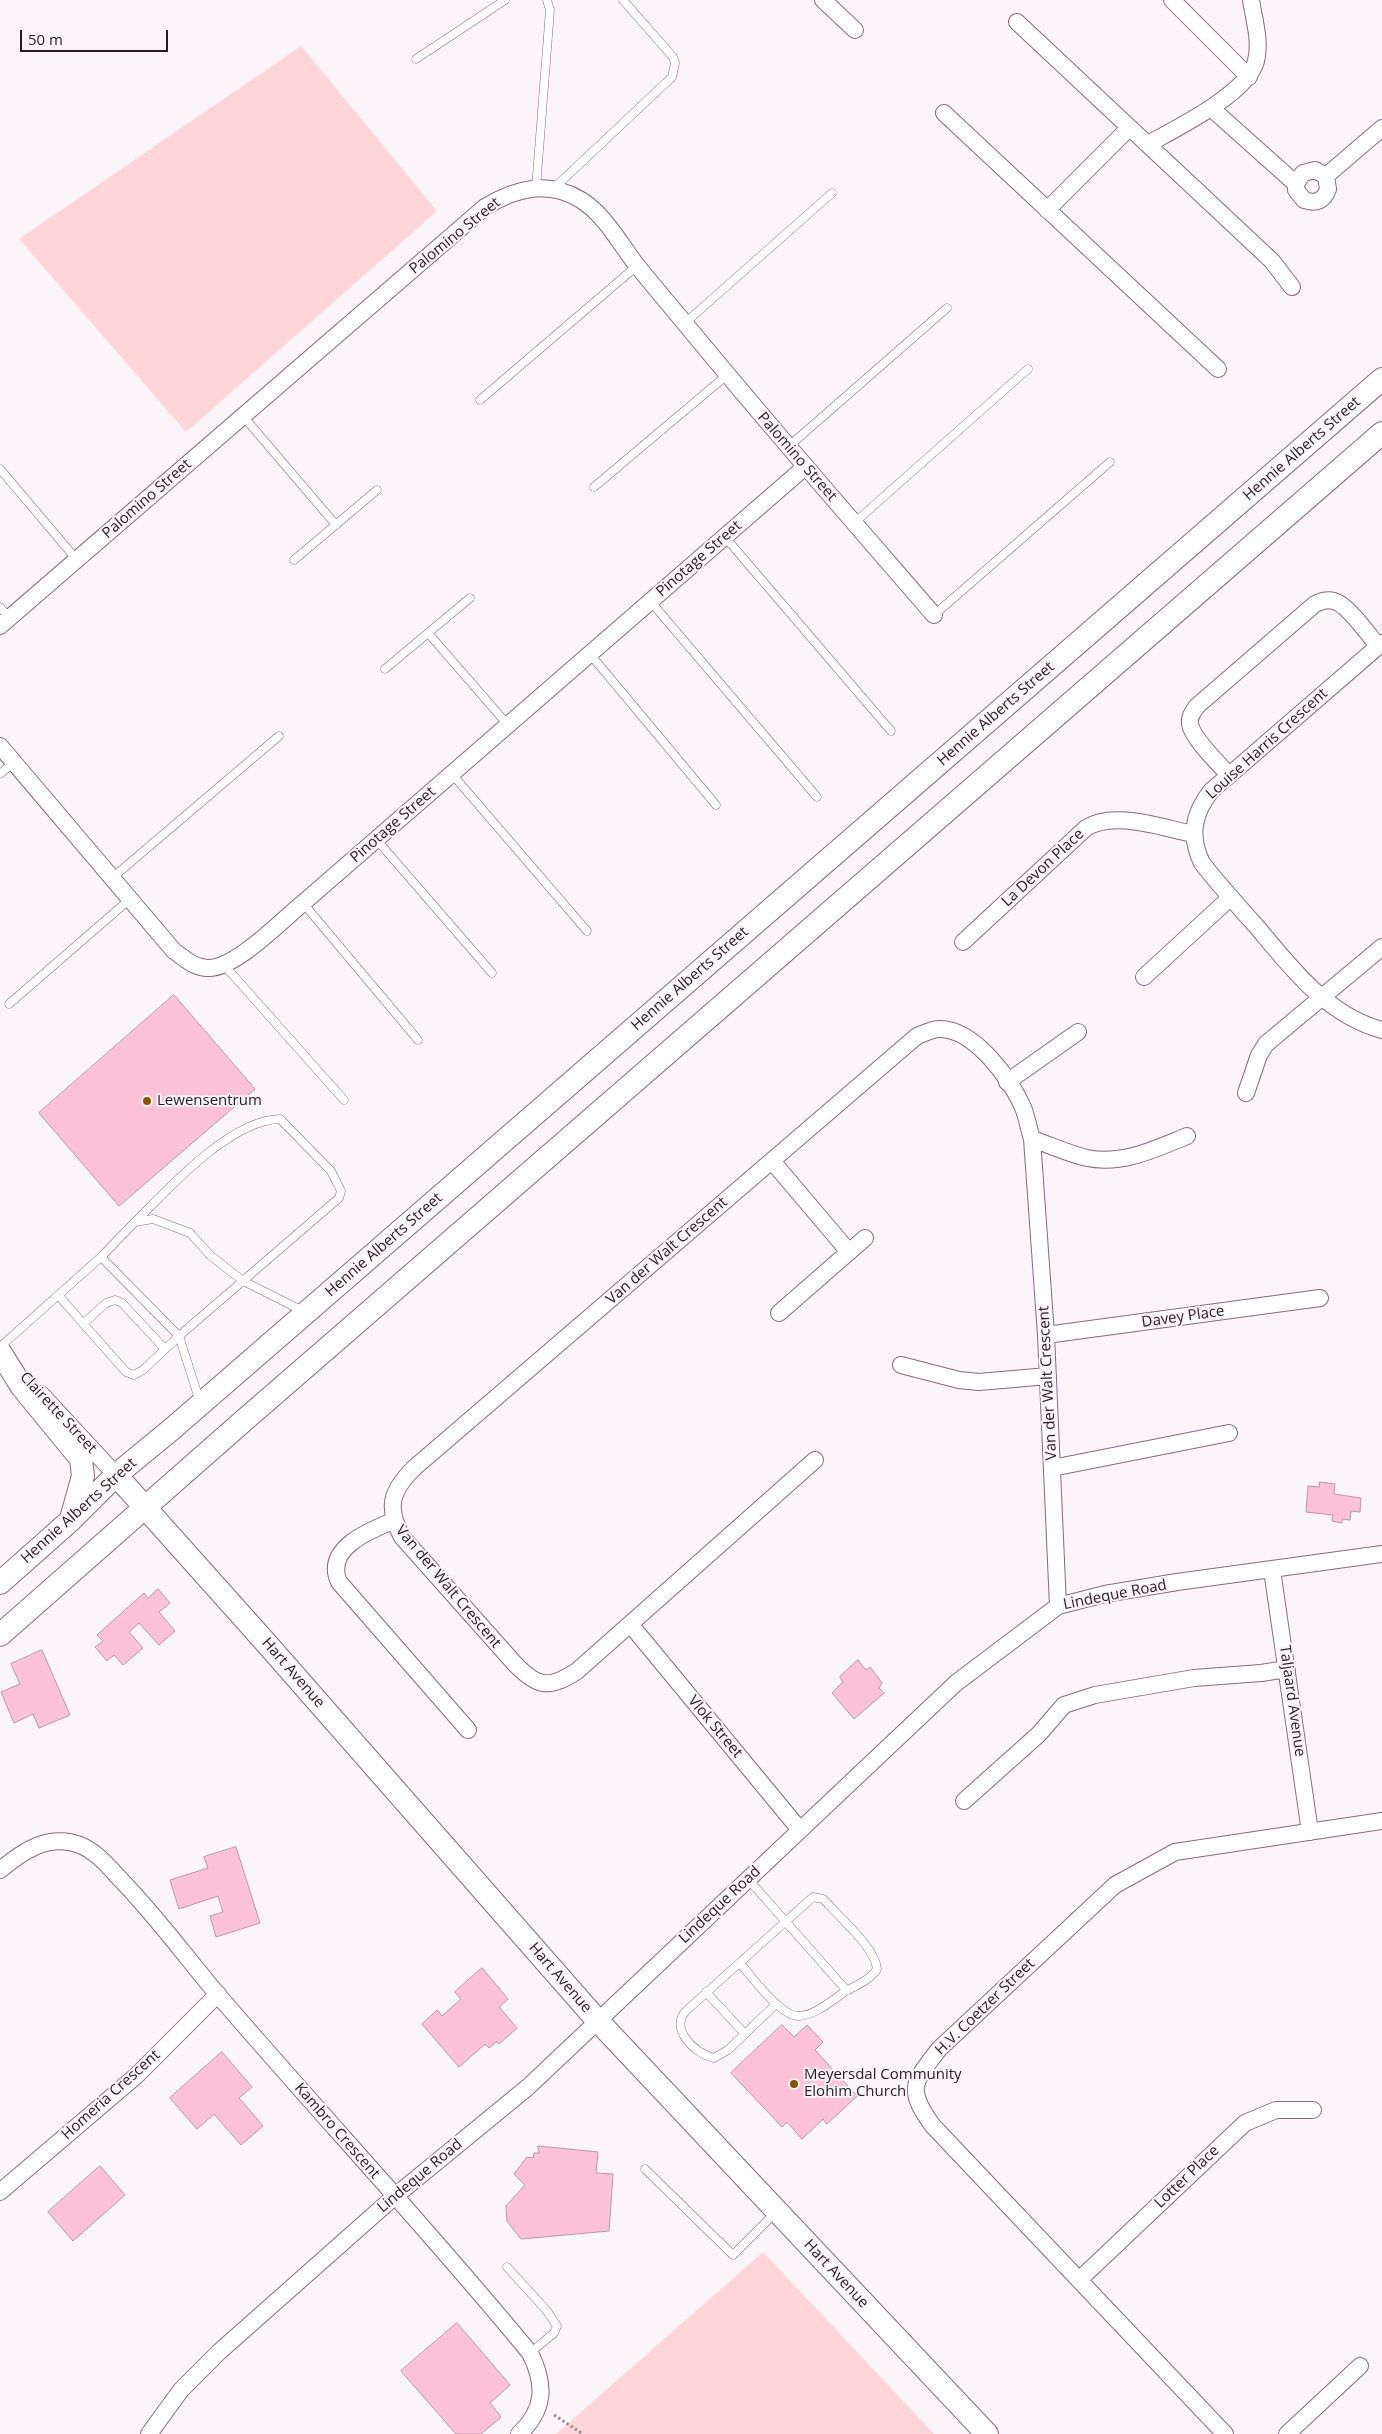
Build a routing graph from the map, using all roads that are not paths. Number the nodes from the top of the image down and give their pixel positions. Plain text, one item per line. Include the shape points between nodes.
1 (505, 0) edge
2 (547, 0) edge
3 (622, 0) edge
4 (823, 0) edge
5 (1172, 0) edge
6 (1251, 0) edge
7 (1016, 22) dead end
8 (855, 30) dead end
9 (416, 59) dead end
10 (1249, 77) junction
11 (1211, 108) junction
12 (944, 113) dead end
13 (1129, 128) junction
14 (1382, 128) edge
15 (1148, 144) junction
16 (1326, 176) junction
17 (1296, 184) junction
18 (536, 188) junction
19 (553, 189) junction
20 (832, 193) dead end
21 (1047, 210) junction
22 (638, 266) junction
23 (1292, 287) dead end
24 (947, 308) dead end
25 (685, 323) junction
26 (1028, 369) dead end
27 (1218, 369) dead end
28 (727, 375) junction
29 (1382, 379) edge
30 (480, 400) dead end
31 (243, 416) junction
32 (1382, 433) edge
33 (788, 447) junction
34 (1110, 462) dead end
35 (805, 468) junction
36 (0, 469) edge
37 (594, 487) dead end
38 (377, 490) dead end
39 (854, 523) junction
40 (336, 525) junction
41 (725, 537) junction
42 (77, 560) junction
43 (294, 560) dead end
44 (470, 598) dead end
45 (650, 602) junction
46 (934, 615) joint
47 (3, 617) edge
48 (428, 633) junction
49 (1380, 644) edge
50 (590, 654) junction
51 (384, 669) dead end
52 (508, 725) junction
53 (890, 732) dead end
54 (279, 736) dead end
55 (0, 746) edge
56 (14, 762) junction
57 (0, 774) edge
58 (452, 774) junction
59 (1229, 775) junction
60 (817, 797) dead end
61 (716, 805) dead end
62 (1194, 834) junction
63 (376, 839) junction
64 (112, 878) junction
65 (1231, 897) junction
66 (130, 899) junction
67 (303, 903) junction
68 (587, 932) dead end
69 (963, 942) dead end
70 (1382, 947) edge
71 (224, 965) junction
72 (492, 972) dead end
73 (1144, 977) dead end
74 (1323, 998) junction
75 (9, 1004) dead end
76 (1382, 1030) edge
77 (1078, 1032) dead end
78 (418, 1040) dead end
79 (1007, 1082) junction
80 (1246, 1093) dead end
81 (344, 1100) dead end
82 (1188, 1136) dead end
83 (1032, 1139) junction
84 (772, 1161) junction
85 (135, 1222) junction
86 (865, 1238) dead end
87 (849, 1252) junction
88 (101, 1257) junction
89 (243, 1280) junction
90 (58, 1295) junction
91 (1320, 1298) dead end
92 (306, 1312) junction
93 (779, 1313) dead end
94 (83, 1324) junction
95 (1046, 1335) junction
96 (179, 1336) junction
97 (165, 1349) junction
98 (0, 1350) edge
99 (901, 1364) dead end
100 (1048, 1376) junction
101 (200, 1405) junction
102 (1229, 1433) dead end
103 (815, 1460) dead end
104 (1052, 1468) junction
105 (116, 1475) junction
106 (145, 1509) junction
107 (71, 1520) junction
108 (393, 1521) junction
109 (1382, 1554) edge
110 (1272, 1570) junction
111 (0, 1583) edge
112 (1058, 1606) junction
113 (630, 1624) junction
114 (0, 1635) edge
115 (1287, 1669) junction
116 (468, 1730) dead end
117 (964, 1801) dead end
118 (1382, 1821) edge
119 (800, 1830) junction
120 (1310, 1832) junction
121 (0, 1870) edge
122 (748, 1879) junction
123 (784, 1921) junction
124 (740, 1963) junction
125 (847, 1991) junction
126 (706, 1992) junction
127 (218, 1994) junction
128 (776, 2004) junction
129 (597, 2020) junction
130 (745, 2034) junction
131 (1313, 2110) dead end
132 (645, 2169) dead end
133 (0, 2192) edge
134 (394, 2197) junction
135 (776, 2211) junction
136 (508, 2266) dead end
137 (1079, 2280) junction
138 (530, 2354) junction
139 (1360, 2366) dead end
140 (149, 2434) edge
141 (518, 2434) edge
142 (987, 2434) edge
143 (1225, 2434) edge
144 (1287, 2434) edge

1 - 9 lane
2 - 18 lane via 550,10
3 - 19 lane via 674,57 672,78
4 - 8 street
5 - 10 street
6 - 10 street via 1258,48
7 - 13 street
10 - 11 street
11 - 15 street
11 - 17 street
12 - 21 street
13 - 15 street
13 - 21 street
14 - 16 street
15 - 23 street via 1272,260
16 - 17 street via 1308,170 1298,177
16 - 17 street via 1328,189 1322,200 1316,202 1304,200 1296,190
18 - 19 street, Palomino Street
18 - 31 street, Palomino Street via 505,195 486,207
19 - 22 street, Palomino Street via 570,194 592,208
20 - 25 lane
21 - 27 street
22 - 25 street, Palomino Street
22 - 30 lane
24 - 33 lane
25 - 28 street, Palomino Street
26 - 39 lane
28 - 33 street, Palomino Street
28 - 37 lane
29 - 92 street, Hennie Alberts Street
31 - 40 lane
31 - 42 street, Palomino Street
32 - 106 street
33 - 35 street, Palomino Street
34 - 46 lane
35 - 39 street, Palomino Street
35 - 41 street, Pinotage Street
36 - 42 lane
38 - 40 lane
39 - 46 street, Palomino Street
40 - 43 lane
41 - 45 street, Pinotage Street
41 - 53 lane
42 - 47 street, Palomino Street
44 - 48 lane
45 - 50 street, Pinotage Street
45 - 60 lane
48 - 51 lane
48 - 52 lane
49 - 59 street, Louise Harris Crescent
49 - 59 street via 1344,607 1335,601 1325,600 1315,604 1197,706 1191,714 1190,725 1194,735
50 - 52 street, Pinotage Street
50 - 61 lane
52 - 58 street, Pinotage Street
54 - 64 lane
55 - 56 street
56 - 57 lane
56 - 64 street
58 - 63 street, Pinotage Street
58 - 68 lane
59 - 62 street, Louise Harris Crescent via 1201,803
62 - 65 street, Louise Harris Crescent via 1202,863
62 - 69 street, La Devon Place via 1117,820 1095,822
63 - 67 street, Pinotage Street
63 - 72 lane
64 - 66 street
65 - 73 street
65 - 74 street, Louise Harris Crescent via 1302,981
66 - 71 street via 174,951 194,965 208,969
66 - 75 lane
67 - 71 street, Pinotage Street
67 - 78 lane
70 - 74 street
71 - 81 lane
74 - 76 street, Louise Harris Crescent via 1354,1020
74 - 80 street via 1266,1044
77 - 79 street
79 - 83 street, Van der Walt Crescent via 1023,1109
79 - 84 street, Van der Walt Crescent via 972,1040 958,1032 938,1028 917,1036
82 - 83 street via 1142,1154 1108,1160 1086,1158
83 - 95 street, Van der Walt Crescent
84 - 87 street
84 - 108 street, Van der Walt Crescent via 414,1468 398,1484 392,1503
85 - 88 lane
85 - 89 lane via 154,1220 190,1233 212,1256
85 - 89 lane via 184,1173 232,1136 260,1121 280,1119 331,1171 341,1190 339,1198
86 - 87 street
87 - 93 street
88 - 90 lane
88 - 96 lane
89 - 92 lane
89 - 96 lane
90 - 94 lane
90 - 98 lane
91 - 95 street, Davey Place
92 - 101 street, Hennie Alberts Street
94 - 97 lane via 106,1303 115,1300 122,1303
94 - 97 lane via 126,1372 134,1375
95 - 100 street, Van der Walt Crescent
96 - 97 lane
96 - 101 lane
98 - 105 street, Clairette Street
98 - 107 street via 22,1387 81,1460 83,1476
99 - 100 street via 959,1380 979,1382
100 - 104 street, Van der Walt Crescent
101 - 105 street, Hennie Alberts Street
102 - 104 street
103 - 113 street, Van der Walt Crescent
104 - 112 street, Van der Walt Crescent
105 - 106 street, Hart Avenue
105 - 107 street, Hennie Alberts Street
106 - 114 street
106 - 129 street, Hart Avenue via 268,1644
107 - 111 street, Hennie Alberts Street
108 - 113 street, Van der Walt Crescent via 402,1536 515,1664 528,1677 544,1685 561,1682 577,1671
108 - 116 street via 359,1537 341,1553 335,1573 339,1582
109 - 110 street, Lindeque Road
110 - 112 street, Lindeque Road via 1105,1594
110 - 115 street, Taljaard Avenue
112 - 119 street, Lindeque Road via 956,1683
113 - 119 street, Vlok Street
115 - 117 street via 1194,1678 1095,1694 1064,1705 1039,1734
115 - 120 street, Taljaard Avenue
118 - 120 street, H.V. Coetzer Street
119 - 122 street, Lindeque Road
120 - 137 street, H.V. Coetzer Street via 1175,1852 1115,1885 940,2049 921,2074 914,2091 918,2106 933,2126
121 - 127 street, Kambro Crescent via 34,1846 63,1841 81,1845 98,1856 139,1899
122 - 123 lane
122 - 129 street, Lindeque Road
123 - 124 lane
123 - 125 lane
123 - 125 lane via 813,1897 819,1897 829,1905 868,1949 876,1963 875,1973
124 - 126 lane
124 - 128 lane
125 - 128 lane via 825,2006 799,2016 792,2016
126 - 130 lane
126 - 130 lane via 680,2019 684,2036 691,2045 714,2058 722,2055
127 - 133 street, Homeria Crescent via 136,2076
127 - 134 street, Kambro Crescent
128 - 130 lane
129 - 134 street, Lindeque Road via 528,2087
129 - 135 street, Hart Avenue
131 - 137 street, Lotter Place via 1276,2110 1245,2123
132 - 135 lane via 733,2255
134 - 138 street, Kambro Crescent
134 - 140 street, Lindeque Road via 219,2352 181,2390
135 - 142 street, Hart Avenue
136 - 138 lane via 557,2326 554,2333
137 - 143 street, H.V. Coetzer Street
138 - 141 street, Kambro Crescent via 537,2368 540,2405 531,2423
139 - 144 street

